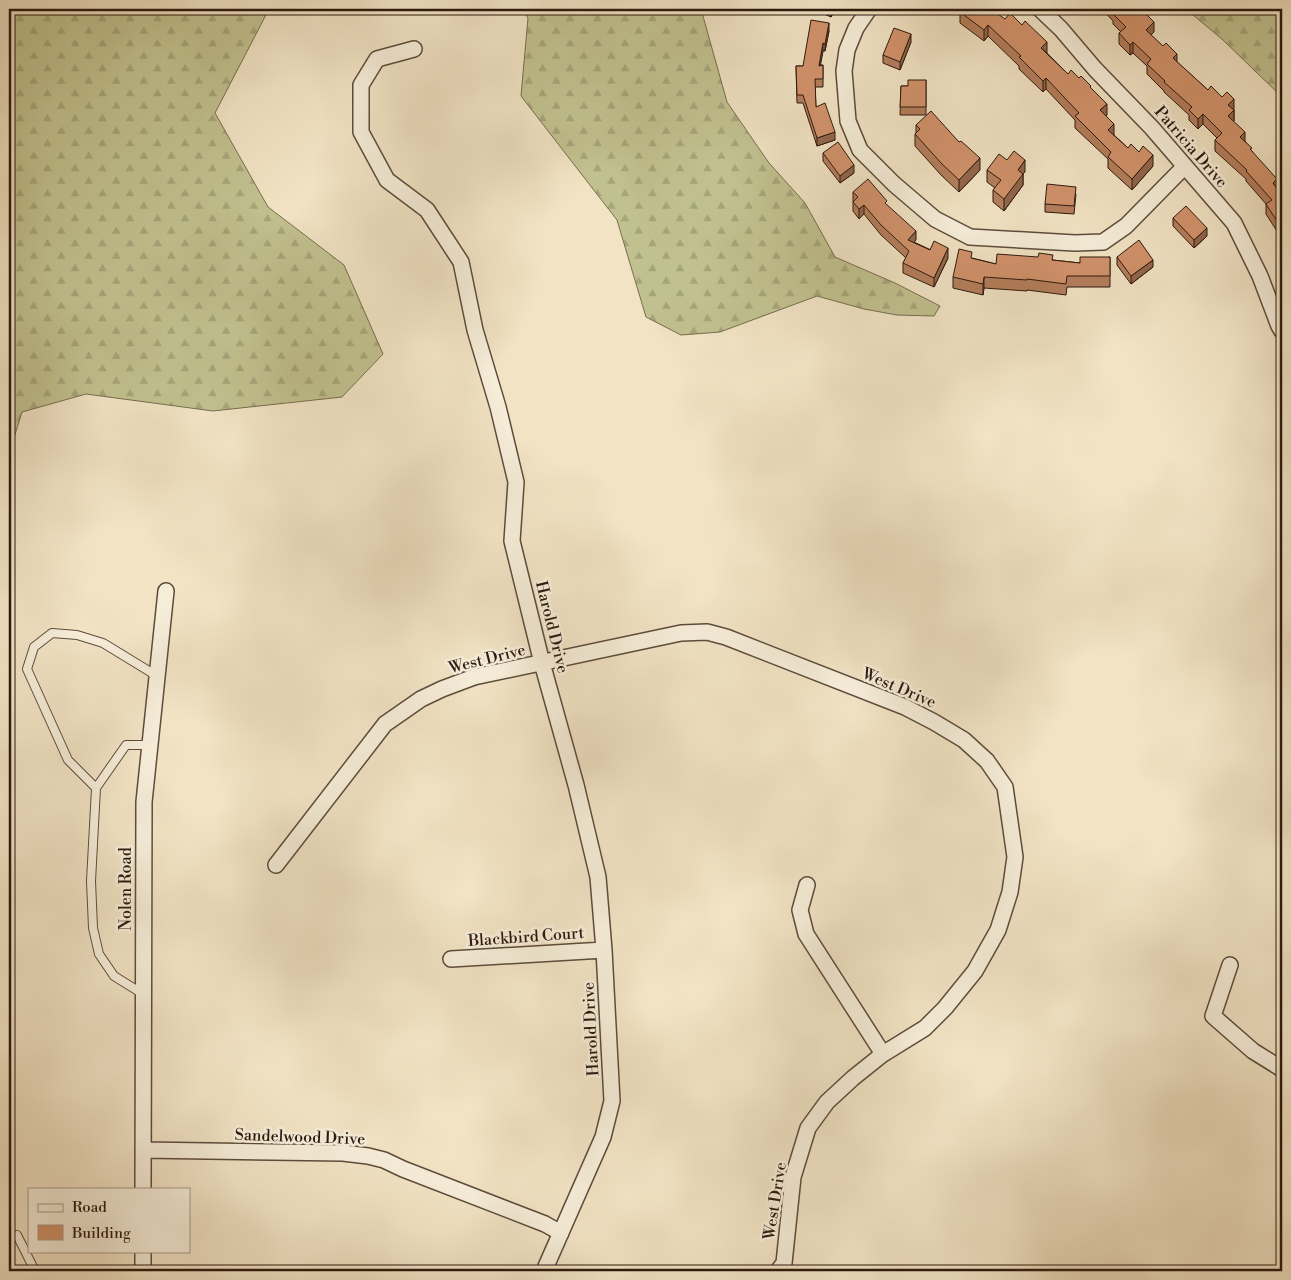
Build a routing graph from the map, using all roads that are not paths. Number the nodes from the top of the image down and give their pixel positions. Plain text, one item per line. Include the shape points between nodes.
1 (869, 9) edge
2 (1040, 9) edge
3 (414, 49) dead end
4 (1186, 166) junction
5 (1282, 331) edge
6 (166, 591) dead end
7 (542, 663) junction
8 (157, 676) junction
9 (150, 746) junction
10 (96, 788) junction
11 (276, 864) dead end
12 (807, 885) dead end
13 (604, 950) junction
14 (451, 959) dead end
15 (1230, 965) dead end
16 (144, 994) junction
17 (883, 1054) junction
18 (1282, 1069) edge
19 (142, 1150) junction
20 (143, 1188) edge
21 (561, 1232) junction
22 (17, 1234) dead end
23 (143, 1252) edge
24 (35, 1271) edge
25 (143, 1271) edge
26 (544, 1271) edge
27 (778, 1271) edge

1 - 4 street via 847,50 844,71 848,121 860,150 934,219 970,237 1075,244 1103,242 1126,226
2 - 4 street, Patricia Drive
3 - 7 street, Harold Drive via 377,60 361,86 361,132 387,180 427,210 461,262 475,330 516,482 512,540
4 - 5 street, Patricia Drive via 1234,223
6 - 8 street, Nolen Road
7 - 11 street, West Drive via 474,677 442,688 385,724
7 - 13 street, Harold Drive via 598,877
7 - 17 street, West Drive via 682,633 707,632 905,707 964,740 987,761 1005,787 1015,857 1010,892 998,930 976,971 945,1008 925,1028
8 - 9 street, Nolen Road
8 - 10 lane via 103,643 77,635 52,632 34,646 27,669 68,760
9 - 10 lane via 126,745
9 - 16 street, Nolen Road via 144,802
10 - 16 lane via 91,881 93,928 99,954 114,976
12 - 17 street via 800,910 806,934
13 - 14 street, Blackbird Court
13 - 21 street, Harold Drive via 612,1101 603,1137
15 - 18 street via 1213,1016 1253,1051
16 - 19 street, Nolen Road
17 - 27 street, West Drive via 827,1102 808,1128 794,1177 784,1263
19 - 20 street, Nolen Road
19 - 21 street, Sandelwood Drive via 368,1156
21 - 26 street, Harold Drive
22 - 24 lane
23 - 25 street

